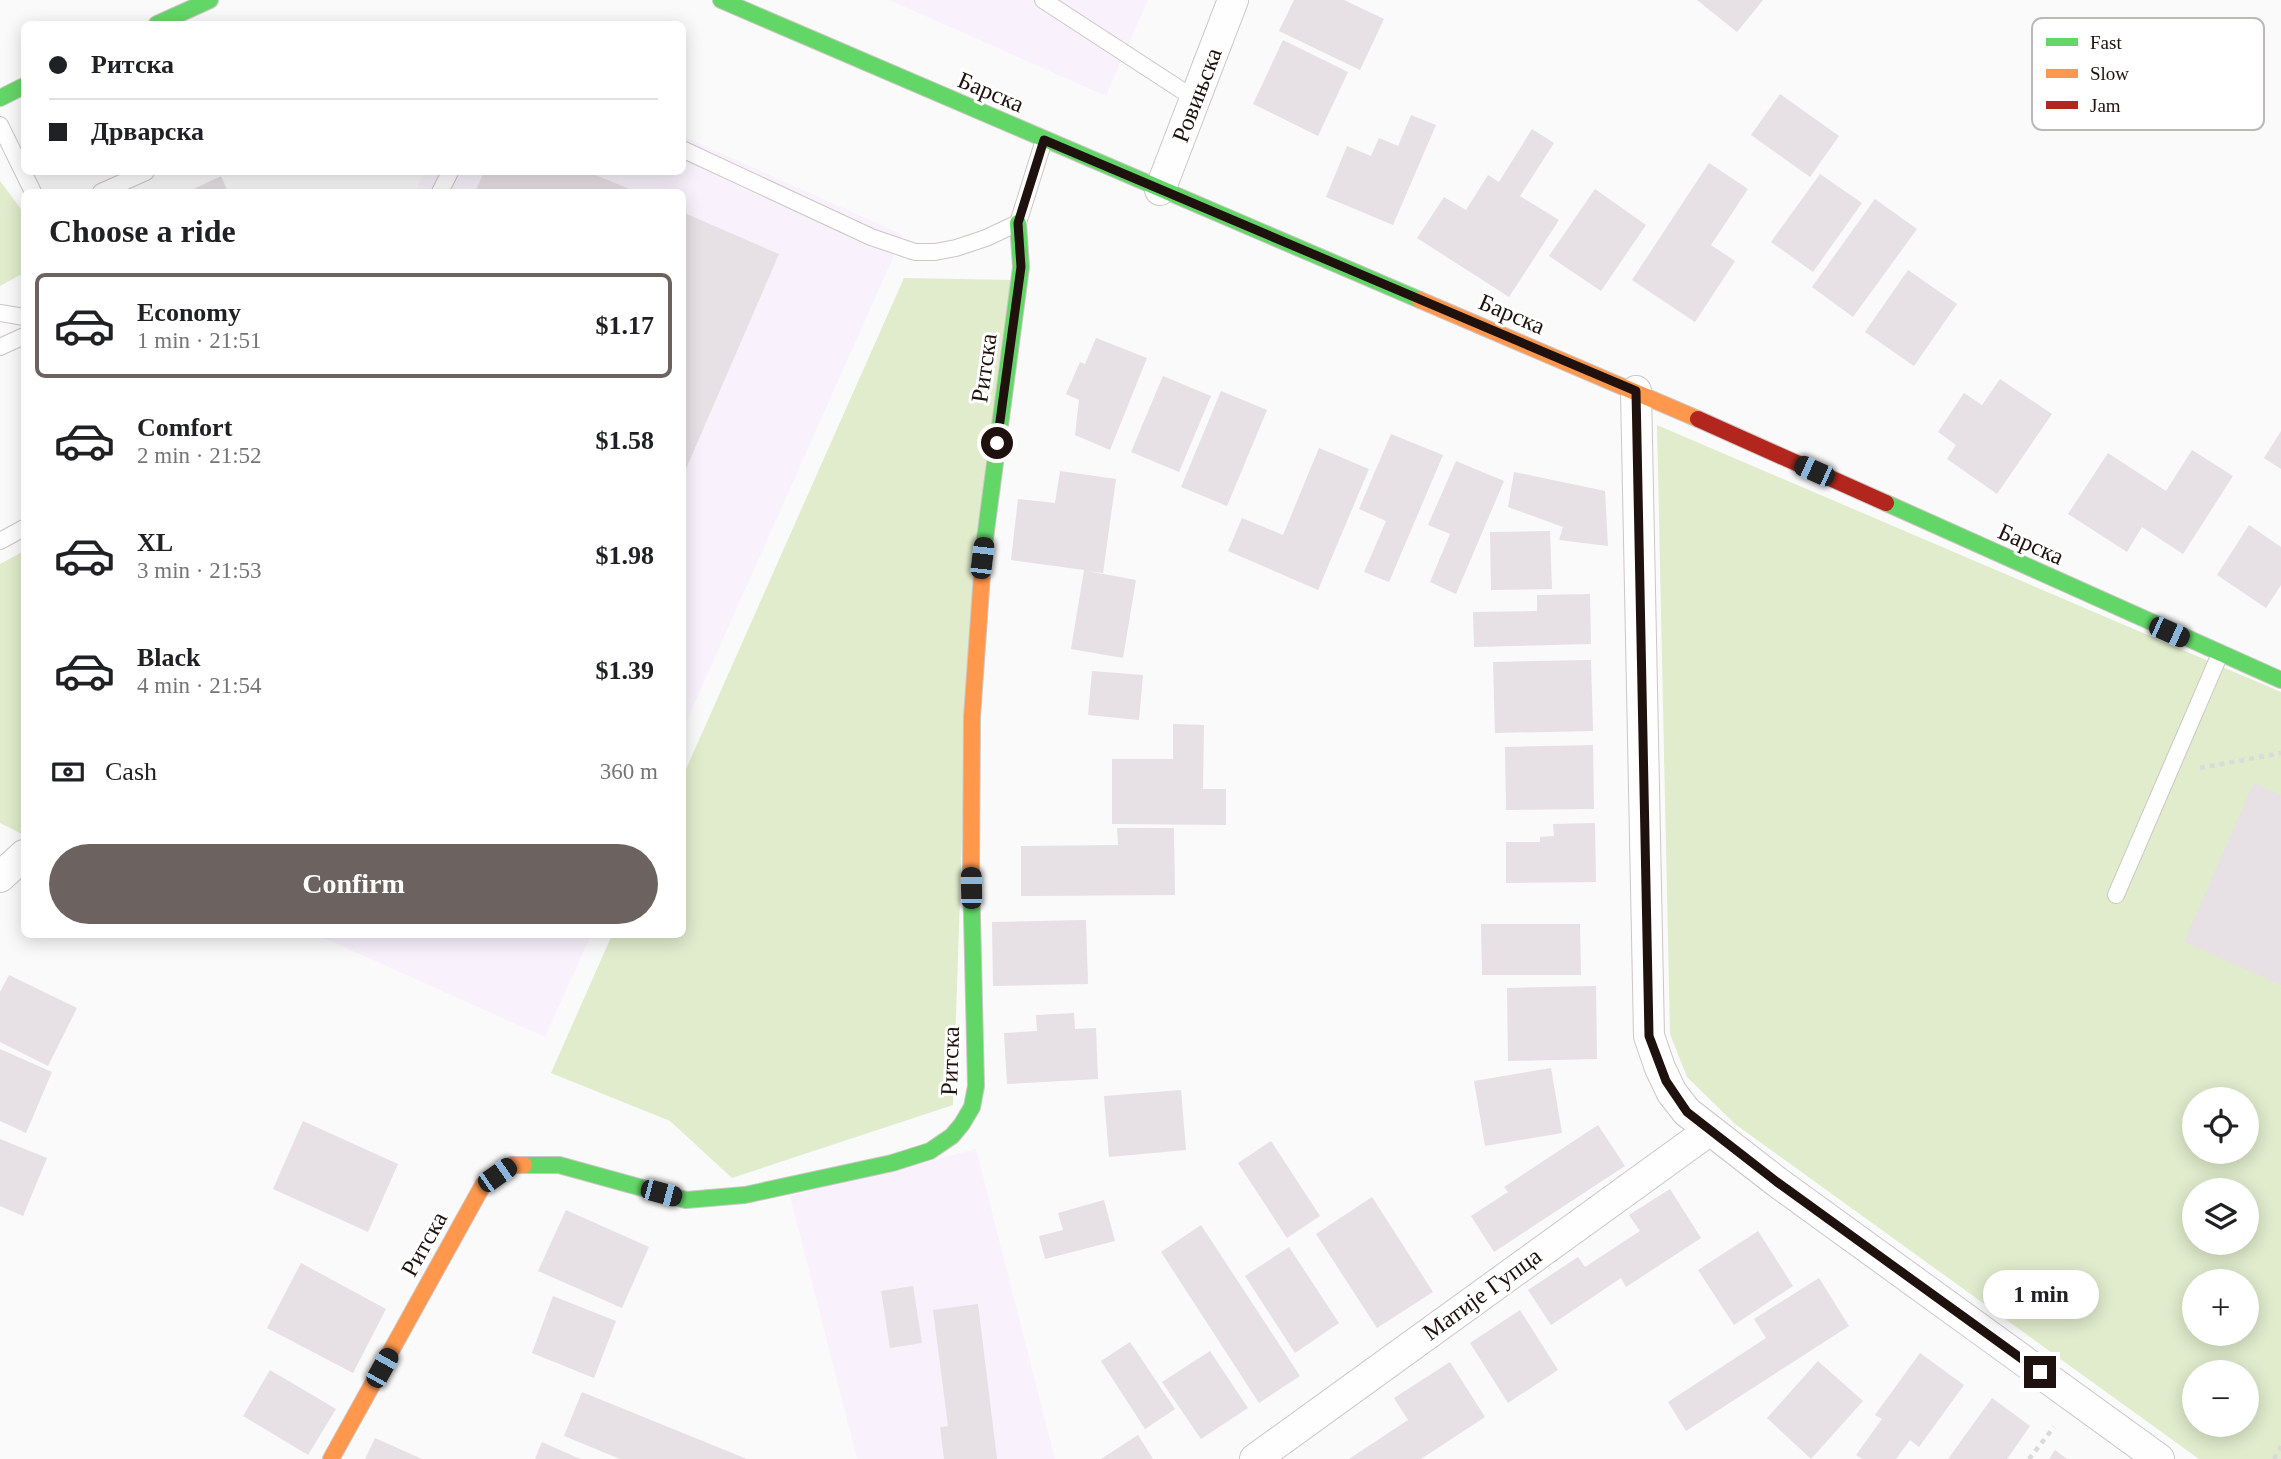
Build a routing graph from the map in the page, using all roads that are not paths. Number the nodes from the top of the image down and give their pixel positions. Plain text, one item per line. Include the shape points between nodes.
1 (210, 0) edge
2 (721, 0) edge
3 (1043, 0) edge
4 (1233, 0) edge
5 (164, 21) edge
6 (21, 88) edge
7 (0, 98) edge
8 (1195, 99) junction
9 (0, 125) edge
10 (1044, 140) junction
11 (686, 151) edge
12 (21, 168) edge
13 (139, 175) edge
14 (108, 189) edge
15 (1160, 190) junction
16 (1018, 223) junction
17 (0, 313) edge
18 (21, 316) edge
19 (21, 337) edge
20 (0, 347) edge
21 (1636, 391) junction
22 (21, 530) edge
23 (0, 541) edge
24 (2220, 654) junction
25 (2281, 680) edge
26 (21, 858) edge
27 (0, 877) edge
28 (2116, 895) dead end
29 (1710, 1130) junction
30 (331, 1459) edge
31 (1255, 1459) edge
32 (2159, 1459) edge

1 - 5 street
2 - 10 street, Барска
3 - 8 lane
4 - 8 street, Ровињска
6 - 7 street
8 - 15 street, Ровињска
9 - 12 lane
10 - 15 street, Барска
10 - 16 lane
11 - 16 lane via 871,237 915,252 956,248
13 - 14 lane
15 - 21 street, Барска
16 - 30 street, Ритска via 1021,267 982,558 972,717 976,1086 972,1107 953,1136 930,1151 745,1195 686,1200 559,1165 512,1165 483,1185
17 - 18 lane
19 - 20 lane
21 - 24 street, Барска
21 - 29 street via 1649,1036 1672,1093
22 - 23 lane
24 - 25 street, Барска
24 - 28 lane
26 - 27 street
29 - 31 street, Матије Гупца
29 - 32 street

